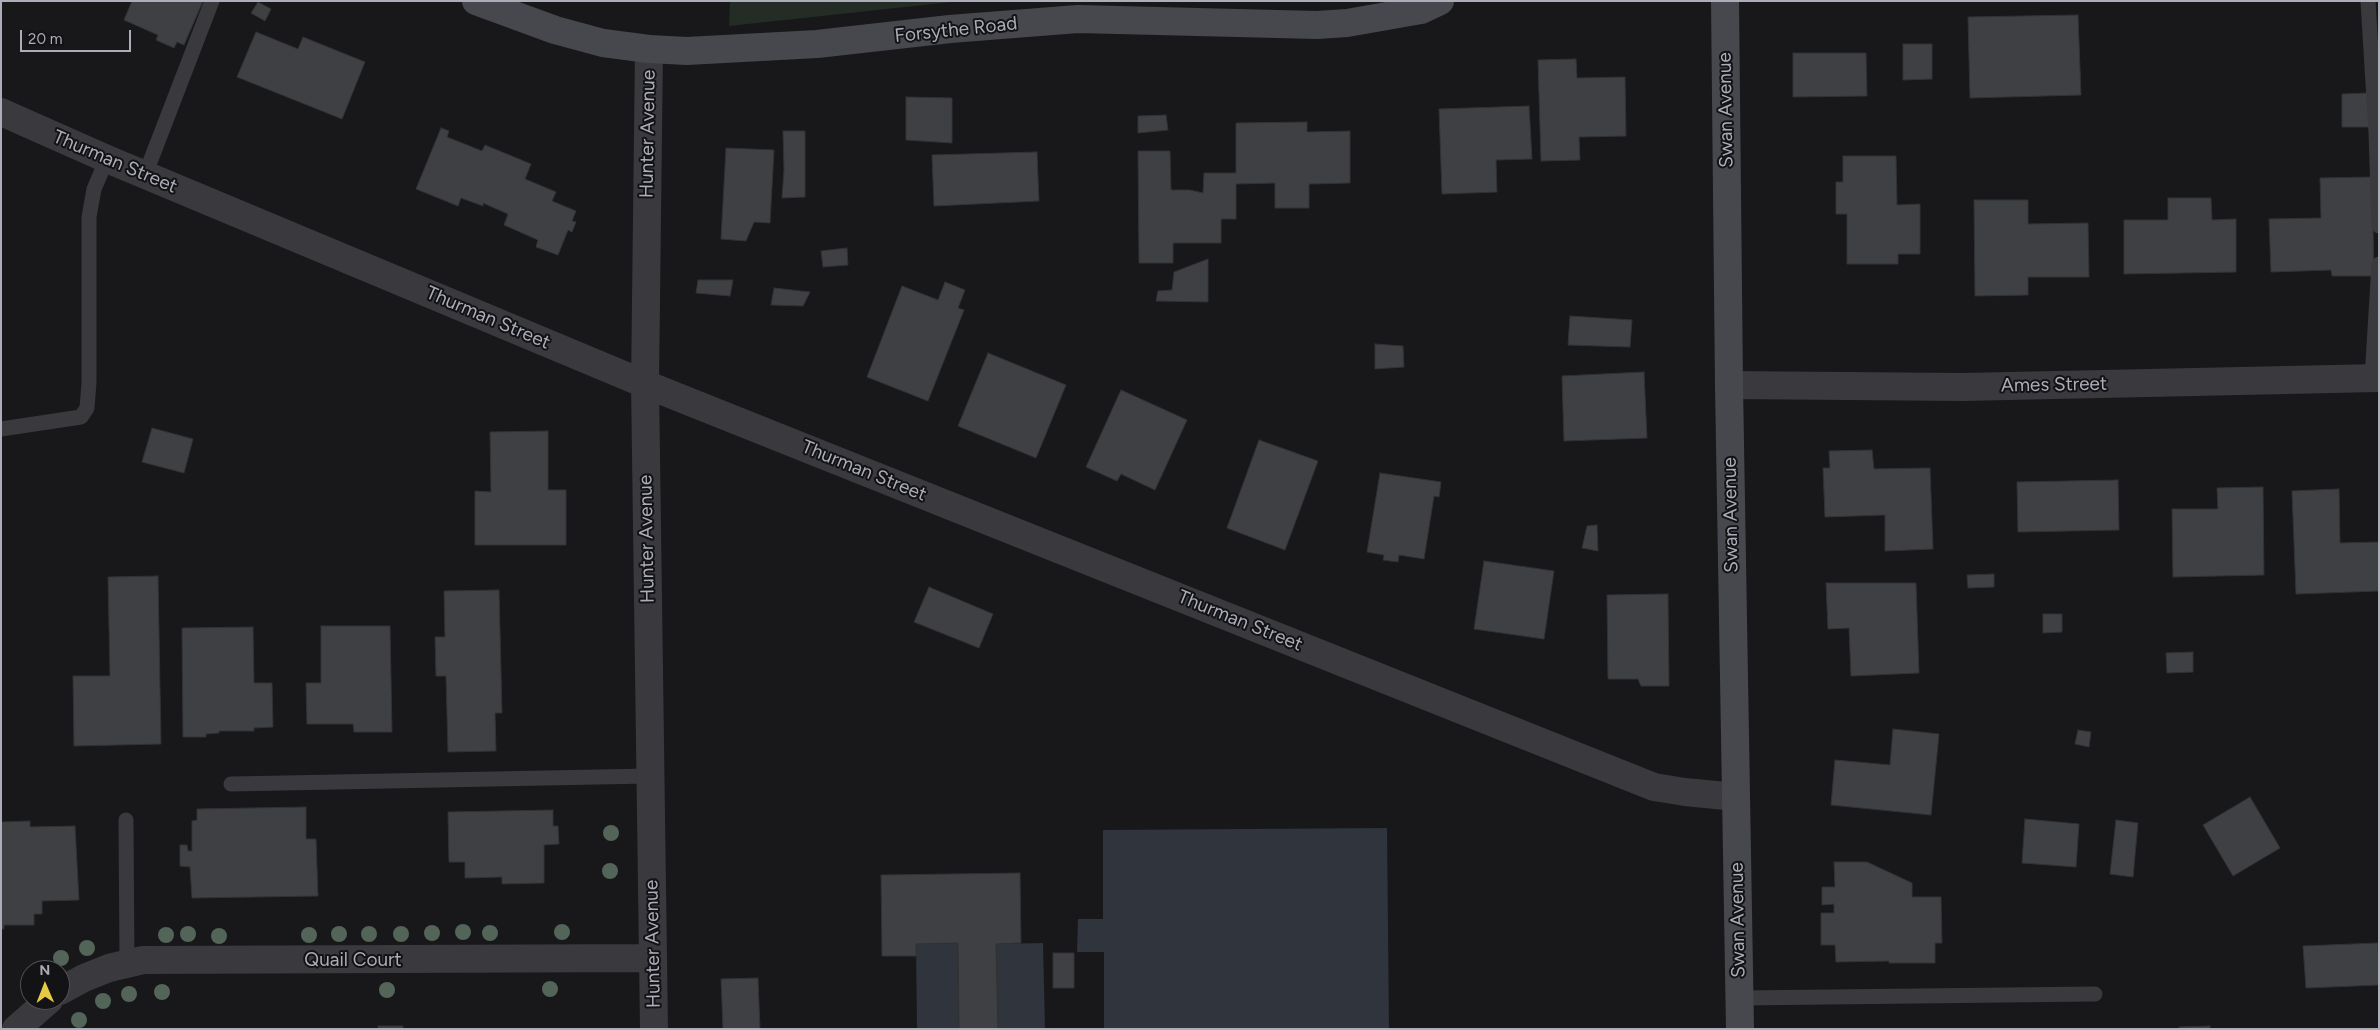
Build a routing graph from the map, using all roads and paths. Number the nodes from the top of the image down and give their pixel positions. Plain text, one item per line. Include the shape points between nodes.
1 (212, 1) edge
2 (476, 1) edge
3 (1440, 1) edge
4 (1725, 1) edge
5 (2368, 1) edge
6 (648, 49) junction
7 (1, 112) edge
8 (107, 159) junction
9 (145, 175) junction
10 (2379, 226) edge
11 (2379, 264) edge
12 (2375, 378) edge
13 (645, 384) junction
14 (1729, 385) junction
15 (1, 429) edge
16 (650, 776) junction
17 (231, 784) dead end
18 (1736, 796) junction
19 (126, 820) dead end
20 (653, 958) junction
21 (127, 964) junction
22 (70, 986) edge
23 (2095, 994) dead end
24 (1740, 998) junction
25 (38, 1010) edge
26 (16, 1029) edge
27 (654, 1029) edge
28 (1740, 1029) edge

1 - 9 lane
2 - 6 street, Forsythe Road via 555,30 603,43
3 - 6 street, Forsythe Road via 1421,10 1337,24 1078,19 745,49
4 - 14 street, Swan Avenue
5 - 10 lane
6 - 13 street, Hunter Avenue
7 - 8 street, Thurman Street
8 - 9 street, Thurman Street
8 - 15 lane via 94,189 90,217 87,408 81,416
9 - 13 street, Thurman Street
11 - 12 lane
12 - 14 street, Ames Street via 1963,387
13 - 16 street, Hunter Avenue
13 - 18 street, Thurman Street via 1654,787
14 - 18 street, Swan Avenue
16 - 17 lane
16 - 20 street, Hunter Avenue
18 - 24 street, Swan Avenue
19 - 21 lane
20 - 21 street, Quail Court via 143,960
20 - 27 street, Hunter Avenue
21 - 22 street, Quail Court via 109,968
23 - 24 lane
24 - 28 street, Swan Avenue
25 - 26 street

